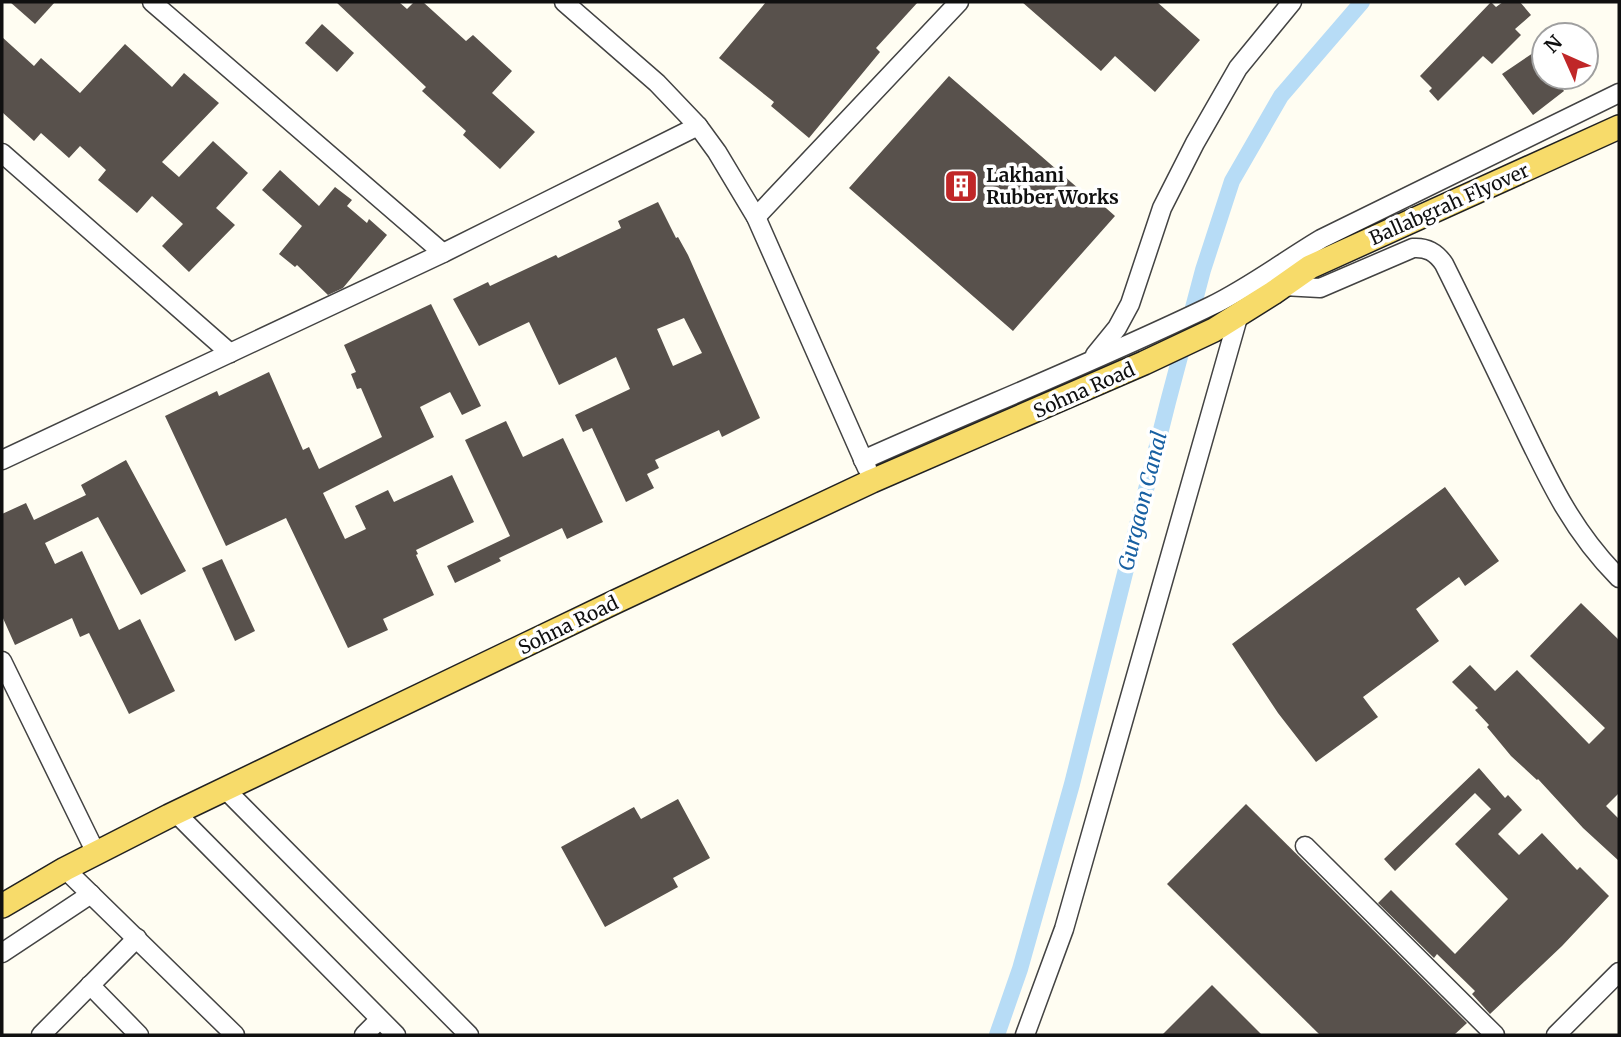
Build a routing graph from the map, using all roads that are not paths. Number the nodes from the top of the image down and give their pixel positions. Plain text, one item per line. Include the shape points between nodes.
1 (152, 2) edge
2 (564, 2) edge
3 (959, 2) edge
4 (1292, 2) edge
5 (1619, 93) edge
6 (698, 126) junction
7 (1619, 127) edge
8 (2, 153) edge
9 (756, 217) junction
10 (443, 253) junction
11 (1278, 278) junction
12 (1239, 314) junction
13 (1214, 330) joint
14 (230, 353) junction
15 (1093, 358) junction
16 (2, 460) edge
17 (863, 460) junction
18 (872, 481) junction
19 (1619, 578) edge
20 (2, 661) edge
21 (225, 789) junction
22 (176, 813) junction
23 (1305, 846) dead end
24 (96, 853) junction
25 (65, 869) junction
26 (91, 894) junction
27 (2, 906) edge
28 (137, 938) junction
29 (2, 953) edge
30 (1619, 972) edge
31 (90, 985) junction
32 (379, 1020) junction
33 (41, 1035) edge
34 (139, 1035) edge
35 (234, 1035) edge
36 (364, 1035) edge
37 (396, 1035) edge
38 (469, 1035) edge
39 (1024, 1035) edge
40 (1495, 1035) edge
41 (1556, 1035) edge

1 - 10 street
2 - 6 street via 657,83
3 - 9 street
4 - 15 street via 1238,68 1195,143 1162,208 1130,304
5 - 11 street via 1321,239 1290,257
6 - 9 street
6 - 10 street
7 - 11 main road, Ballabgrah Flyover
8 - 14 street
9 - 17 street
10 - 14 street
11 - 12 main road, Ballabgrah Flyover
11 - 15 street
11 - 19 street via 1320,288 1413,248 1437,254 1551,483 1594,553
12 - 13 main road, Ballabgrah Flyover
12 - 39 street via 1064,929
13 - 18 main road, Sohna Road
14 - 16 street
15 - 17 street
17 - 18 street
18 - 21 main road, Sohna Road
20 - 24 street
21 - 22 main road, Sohna Road
21 - 38 street
22 - 24 main road, Sohna Road
22 - 32 street
23 - 40 street
24 - 25 main road, Sohna Road
25 - 26 street
25 - 27 main road, Sohna Road
26 - 28 street
26 - 29 street
28 - 31 street
28 - 35 street
30 - 41 street
31 - 33 street
31 - 34 street
32 - 36 street
32 - 37 street

